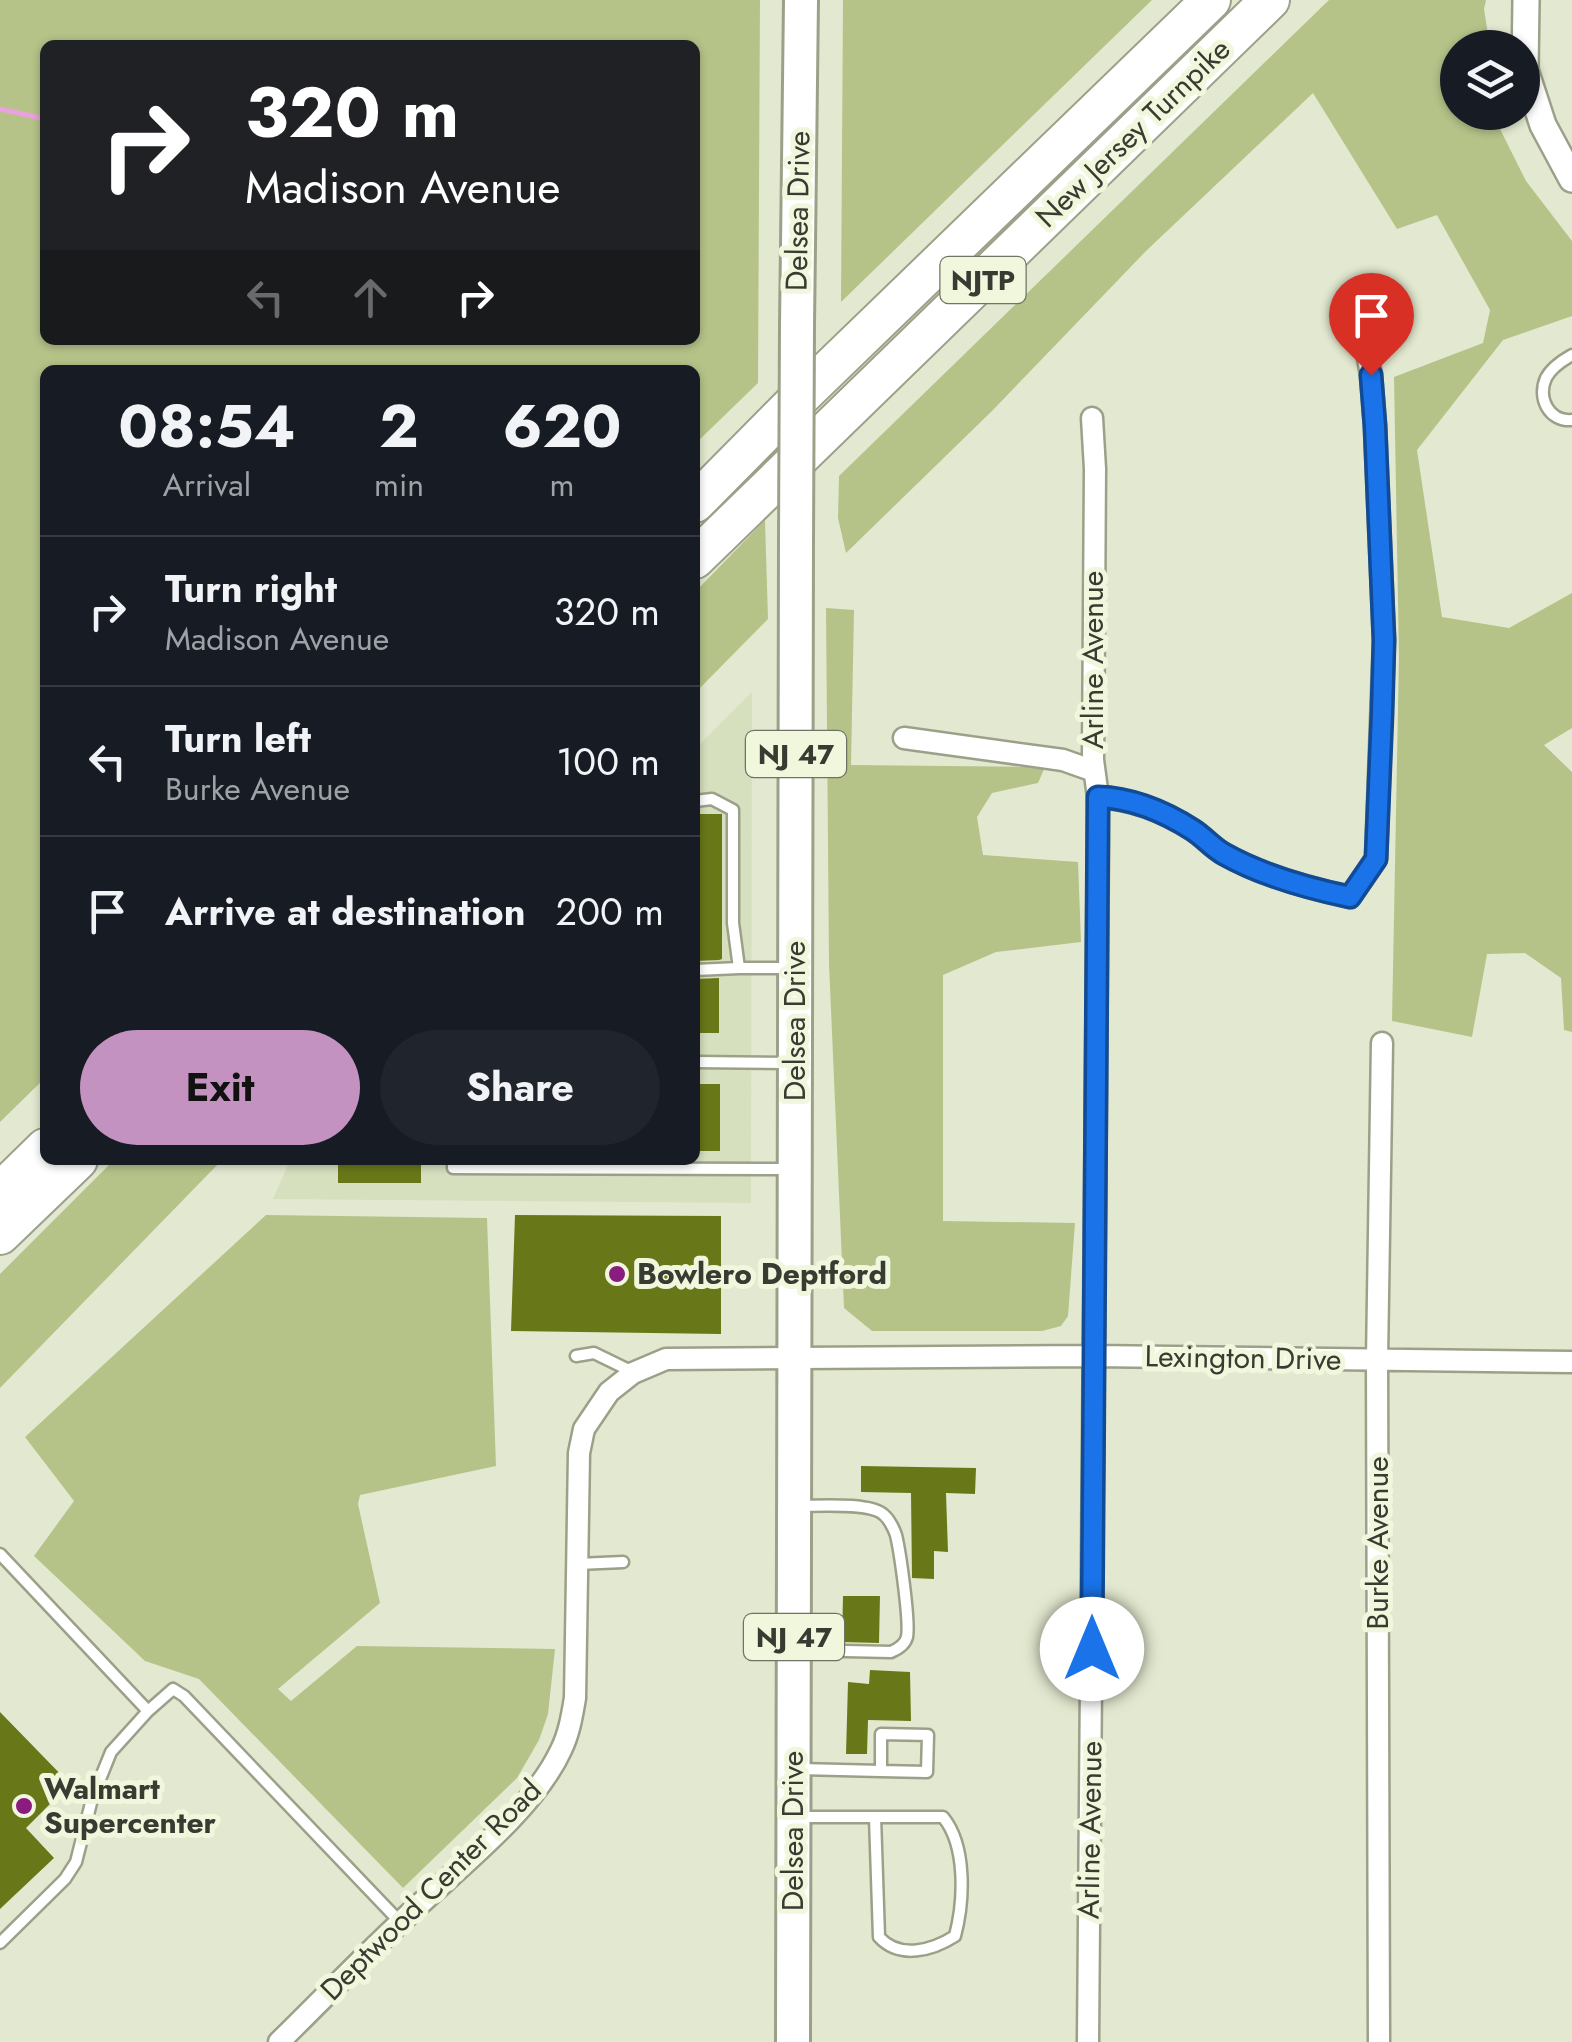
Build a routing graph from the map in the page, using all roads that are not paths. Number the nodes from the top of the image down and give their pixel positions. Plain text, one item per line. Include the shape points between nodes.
1 (801, 0) edge
2 (1211, 0) edge
3 (1270, 0) edge
4 (1526, 0) edge
5 (1572, 179) edge
6 (1360, 320) dead end
7 (1572, 355) edge
8 (1092, 418) dead end
9 (1572, 420) edge
10 (700, 498) edge
11 (700, 554) edge
12 (904, 738) dead end
13 (1094, 770) junction
14 (1098, 797) junction
15 (700, 800) edge
16 (739, 968) junction
17 (795, 968) junction
18 (700, 970) edge
19 (1382, 1043) dead end
20 (700, 1062) edge
21 (795, 1063) junction
22 (40, 1153) edge
23 (73, 1165) edge
24 (453, 1165) edge
25 (794, 1169) junction
26 (0, 1192) edge
27 (0, 1235) edge
28 (576, 1356) dead end
29 (1094, 1356) junction
30 (794, 1358) junction
31 (1376, 1359) junction
32 (1572, 1362) edge
33 (634, 1373) junction
34 (794, 1506) junction
35 (0, 1554) edge
36 (624, 1562) dead end
37 (577, 1564) junction
38 (794, 1650) junction
39 (148, 1711) junction
40 (794, 1769) junction
41 (882, 1772) junction
42 (794, 1817) junction
43 (875, 1817) junction
44 (400, 1922) junction
45 (0, 1943) edge
46 (279, 2042) edge
47 (793, 2042) edge
48 (1088, 2042) edge
49 (1378, 2042) edge

1 - 17 main road, Delsea Drive / NJ 47, bridge
2 - 10 highway, New Jersey Turnpike / NJTP
3 - 11 highway, New Jersey Turnpike / NJTP
4 - 5 street via 1525,70 1543,125
6 - 14 street via 1375,426 1384,640 1376,859 1350,897 1314,890 1222,853 1162,813
7 - 9 lane via 1547,374 1543,390 1552,414
8 - 13 street, Arline Avenue
12 - 13 street
13 - 14 street, Arline Avenue
14 - 29 street, Arline Avenue
15 - 16 lane via 734,810
16 - 17 lane
16 - 18 lane
17 - 21 main road, Delsea Drive / NJ 47
19 - 31 street, Burke Avenue
20 - 21 lane
21 - 25 main road, Delsea Drive / NJ 47
22 - 26 highway
23 - 27 highway
24 - 25 lane
25 - 30 main road, Delsea Drive / NJ 47
28 - 33 lane via 594,1353
29 - 30 street, Lexington Drive
29 - 31 street, Lexington Drive
29 - 48 street, Arline Avenue
30 - 33 street, Deptwood Center Road via 666,1359
30 - 34 main road, Delsea Drive / NJ 47
31 - 32 street, Lexington Drive
31 - 49 street, Burke Avenue
33 - 37 street, Deptwood Center Road via 609,1392 584,1430
34 - 38 main road, Delsea Drive / NJ 47
34 - 38 lane via 884,1514 895,1531 907,1639 890,1652
35 - 39 lane
36 - 37 lane
37 - 44 street, Deptwood Center Road via 575,1698 561,1750 515,1815
38 - 40 main road, Delsea Drive / NJ 47
39 - 44 lane via 172,1689 184,1696
39 - 45 lane via 111,1752 76,1862
40 - 41 lane
40 - 42 main road, Delsea Drive / NJ 47
41 - 41 lane via 881,1734 928,1735 927,1772
42 - 43 lane
42 - 47 main road, Delsea Drive / NJ 47
43 - 43 lane via 943,1818 950,1826 960,1870 959,1913 955,1936 939,1946 907,1950 880,1938
44 - 46 street, Deptwood Center Road

